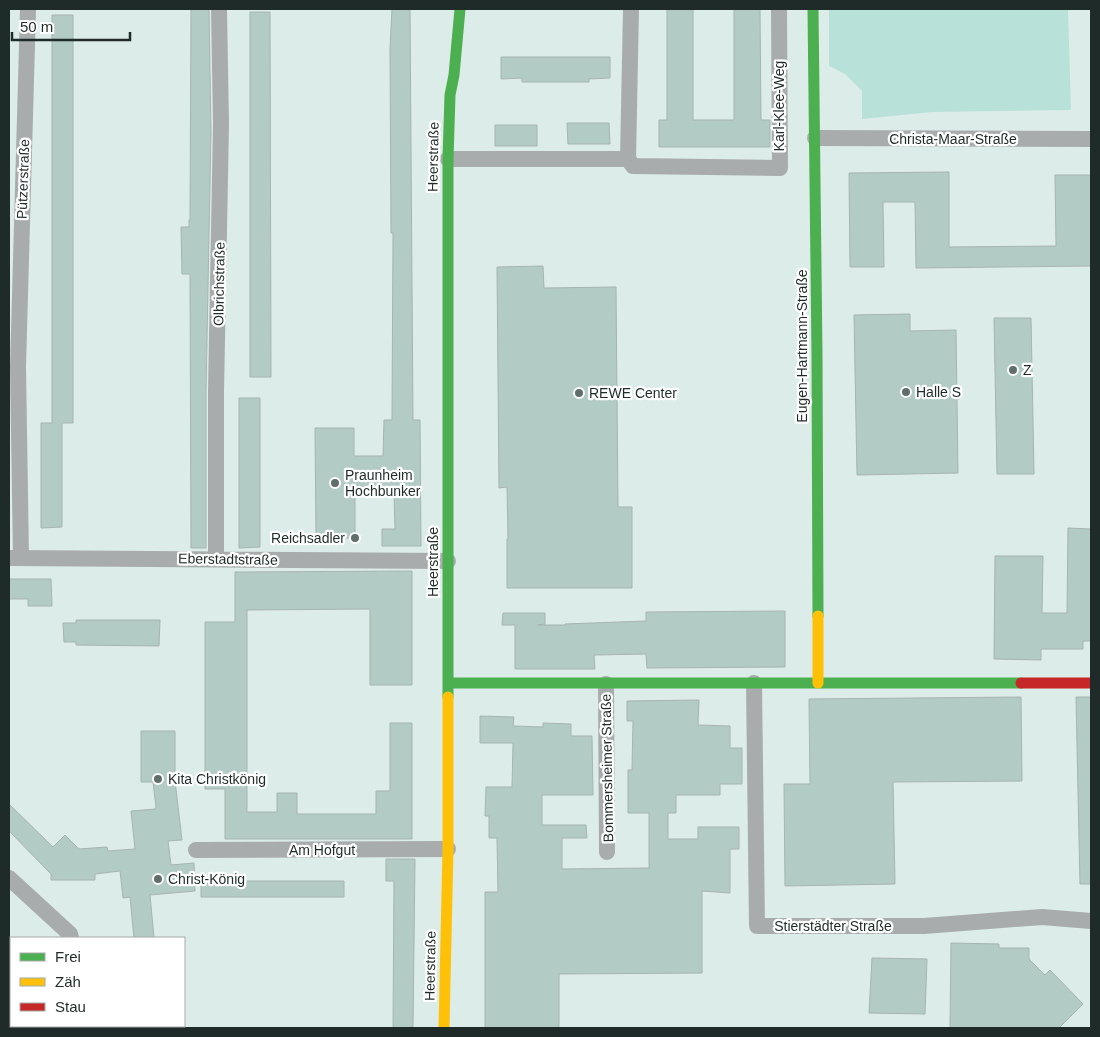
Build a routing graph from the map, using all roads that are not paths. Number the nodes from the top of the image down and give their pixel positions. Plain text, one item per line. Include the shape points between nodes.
1 (28, 9) edge
2 (219, 9) edge
3 (460, 9) edge
4 (630, 9) edge
5 (779, 9) edge
6 (813, 9) edge
7 (445, 55) dead end
8 (450, 95) junction
9 (815, 138) junction
10 (1091, 139) edge
11 (448, 159) junction
12 (628, 159) junction
13 (15, 558) edge
14 (216, 559) junction
15 (448, 561) junction
16 (448, 683) junction
17 (818, 683) junction
18 (1091, 683) edge
19 (606, 684) junction
20 (754, 684) junction
21 (196, 850) dead end
22 (448, 850) junction
23 (607, 852) dead end
24 (9, 878) edge
25 (1091, 921) edge
26 (71, 937) edge
27 (444, 1028) edge

1 - 13 street, Pützerstraße
2 - 14 street, Olbrichstraße via 221,124
3 - 8 street, Heerstraße
4 - 12 street
5 - 12 street, Karl-Klee-Weg via 780,168 633,166
6 - 9 street, Eugen-Hartmann-Straße
7 - 8 street, Heerstraße
8 - 11 street, Heerstraße
9 - 10 street, Christa-Maar-Straße
9 - 17 street, Eugen-Hartmann-Straße
11 - 12 street, Karl-Klee-Weg
11 - 15 street, Heerstraße
13 - 14 street, Eberstadtstraße
14 - 15 street, Eberstadtstraße
15 - 16 street, Heerstraße
16 - 19 street
16 - 22 street, Heerstraße
17 - 18 street
17 - 20 street
19 - 20 street
19 - 23 street, Bommersheimer Straße
20 - 25 street, Stierstädter Straße via 757,926 924,926 1042,917
21 - 22 street, Am Hofgut
22 - 27 street, Heerstraße
24 - 26 street

